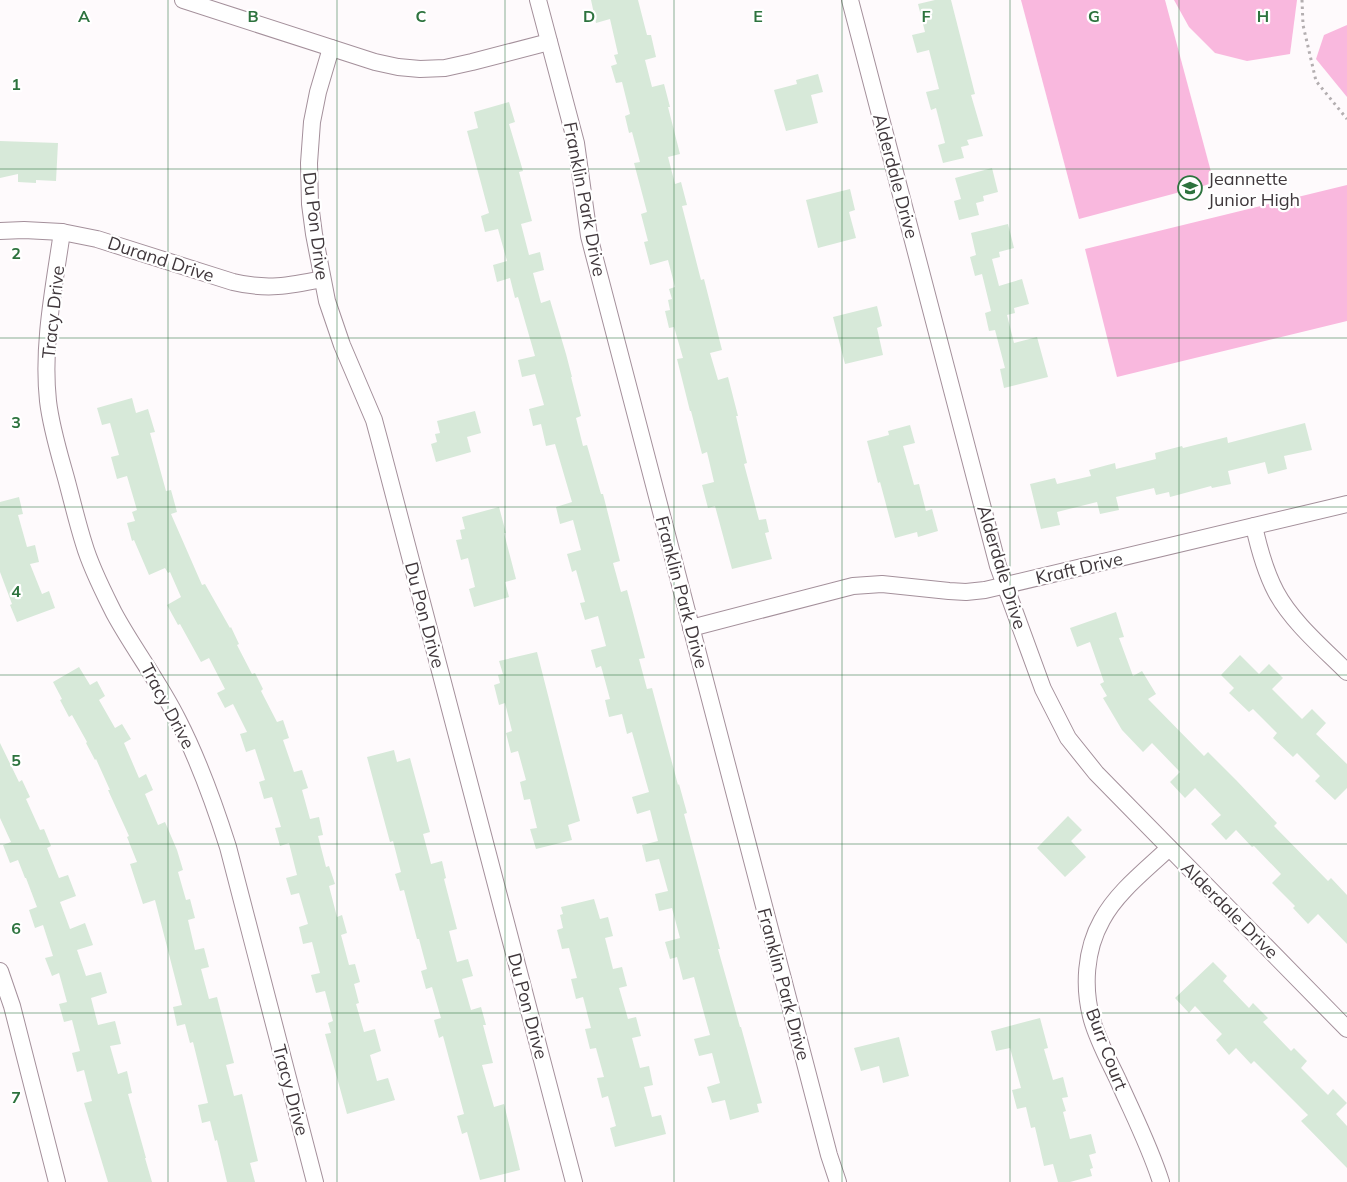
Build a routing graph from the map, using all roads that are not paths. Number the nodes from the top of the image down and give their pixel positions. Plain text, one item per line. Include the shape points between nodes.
1 (183, 0) edge
2 (538, 0) edge
3 (850, 0) edge
4 (549, 42) junction
5 (332, 48) junction
6 (0, 231) edge
7 (62, 232) junction
8 (322, 279) junction
9 (1347, 504) edge
10 (1254, 526) junction
11 (1005, 586) junction
12 (691, 628) junction
13 (1347, 672) edge
14 (1169, 848) junction
15 (0, 971) edge
16 (1347, 1029) edge
17 (57, 1182) edge
18 (315, 1182) edge
19 (574, 1182) edge
20 (838, 1182) edge
21 (1160, 1182) edge

1 - 5 street
2 - 4 street, Franklin Park Drive
3 - 11 street, Alderdale Drive
4 - 5 street via 445,68 420,69 375,62
4 - 12 street, Franklin Park Drive via 576,143 589,236
5 - 8 street, Du Pon Drive via 318,92 309,163 310,204
6 - 7 street, Durand Drive
7 - 8 street, Durand Drive via 97,239 250,286 294,285
7 - 18 street, Tracy Drive via 46,371 48,403 62,466 84,546 96,576 179,720 216,809
8 - 19 street, Du Pon Drive via 332,319 376,428
9 - 10 street, Kraft Drive
10 - 11 street, Kraft Drive
10 - 13 street via 1266,570 1283,604
11 - 12 street, Kraft Drive via 966,592 882,584 853,586
11 - 14 street, Alderdale Drive via 1042,689 1068,738 1096,774
12 - 20 street, Franklin Park Drive
14 - 16 street, Alderdale Drive
14 - 21 street, Burr Court via 1113,904 1102,920 1090,952 1086,987 1092,1021 1148,1146
15 - 17 street

